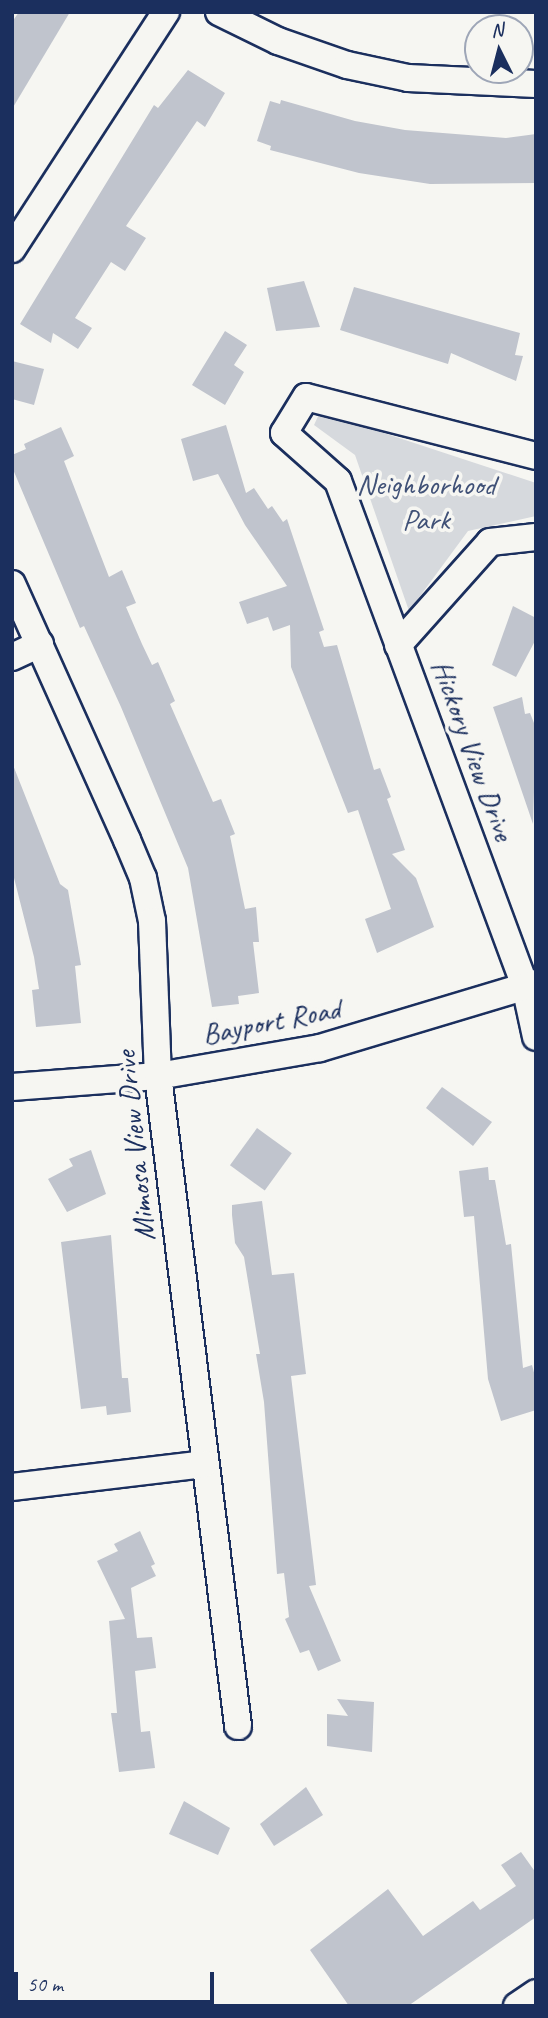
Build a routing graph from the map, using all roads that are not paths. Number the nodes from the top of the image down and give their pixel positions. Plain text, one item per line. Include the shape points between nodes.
1 (166, 12) edge
2 (219, 12) edge
3 (536, 84) edge
4 (12, 249) edge
5 (536, 456) edge
6 (536, 537) edge
7 (12, 584) edge
8 (40, 645) junction
9 (398, 645) junction
10 (12, 657) edge
11 (530, 984) edge
12 (536, 1037) edge
13 (158, 1076) junction
14 (12, 1087) edge
15 (204, 1464) junction
16 (12, 1487) edge
17 (238, 1726) dead end
18 (536, 1993) edge
19 (517, 2006) edge

1 - 4 street
2 - 3 street via 278,41 347,65 408,78
5 - 9 street, Hickory View Drive via 306,397 284,433 338,481
6 - 9 street, Hickory View Drive via 491,542
7 - 8 street, Mimosa View Drive
8 - 10 street
8 - 13 street, Mimosa View Drive via 143,878 152,921
9 - 11 street, Hickory View Drive
11 - 12 street, Hickory View Drive
11 - 13 street, Bayport Road via 320,1048
13 - 14 street, Bayport Road
13 - 15 street, Mimosa View Drive
15 - 16 street
15 - 17 street, Mimosa View Drive
18 - 19 street

